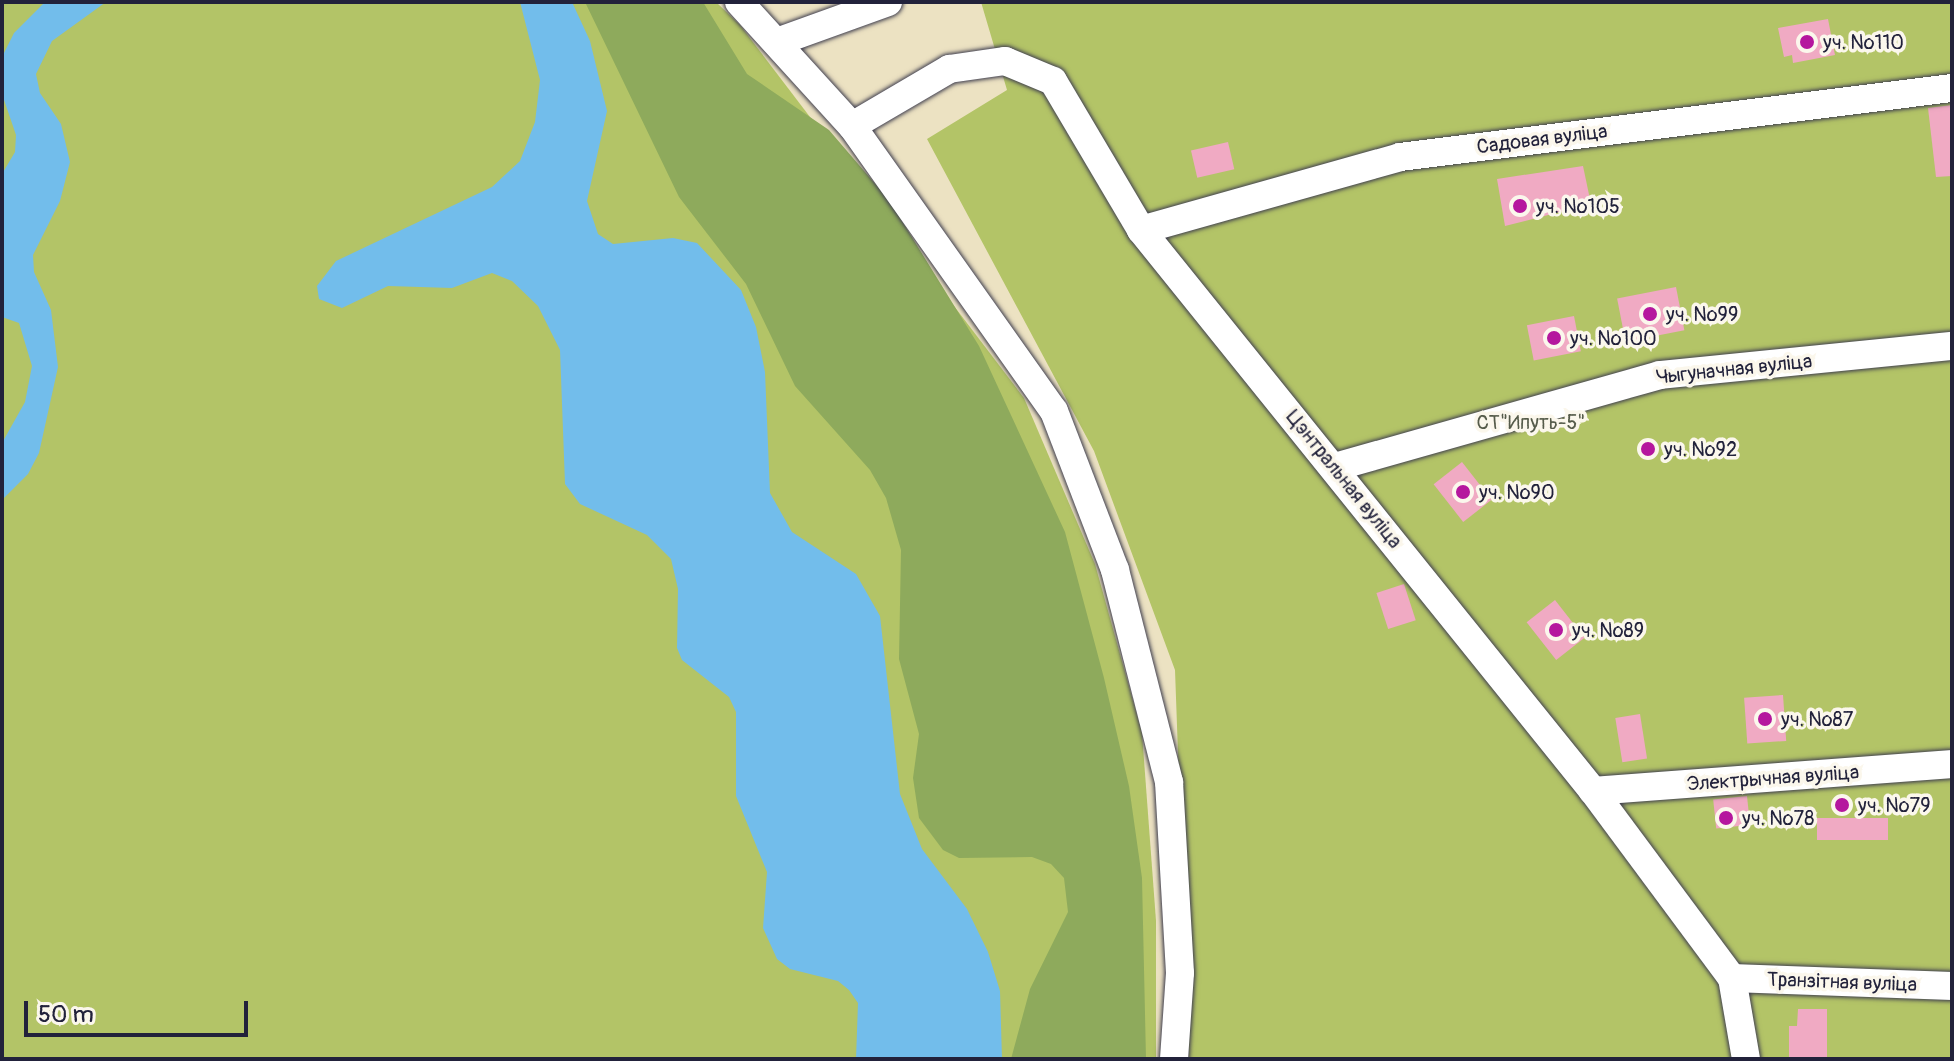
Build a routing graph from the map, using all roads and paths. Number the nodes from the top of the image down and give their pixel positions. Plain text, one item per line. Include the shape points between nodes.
1 (739, 2) edge
2 (888, 2) edge
3 (777, 42) junction
4 (1952, 88) edge
5 (852, 126) junction
6 (1141, 230) junction
7 (1952, 346) edge
8 (1335, 467) junction
9 (1952, 764) edge
10 (1593, 791) junction
11 (1732, 978) junction
12 (1952, 986) edge
13 (1174, 1059) edge
14 (1746, 1059) edge

1 - 3 street
2 - 3 street
3 - 5 street
4 - 6 street, Садовая вуліца via 1400,157
5 - 6 street, Цэнтральная вуліца via 949,69 1005,61 1053,81
5 - 13 street via 1054,411 1115,570 1169,782 1180,973
6 - 8 street, Цэнтральная вуліца
7 - 8 street, Чыгуначная вуліца via 1660,375
8 - 10 street, Цэнтральная вуліца
9 - 10 street, Электрычная вуліца
10 - 11 street, Цэнтральная вуліца
11 - 12 street, Транзітная вуліца
11 - 14 street, Цэнтральная вуліца

